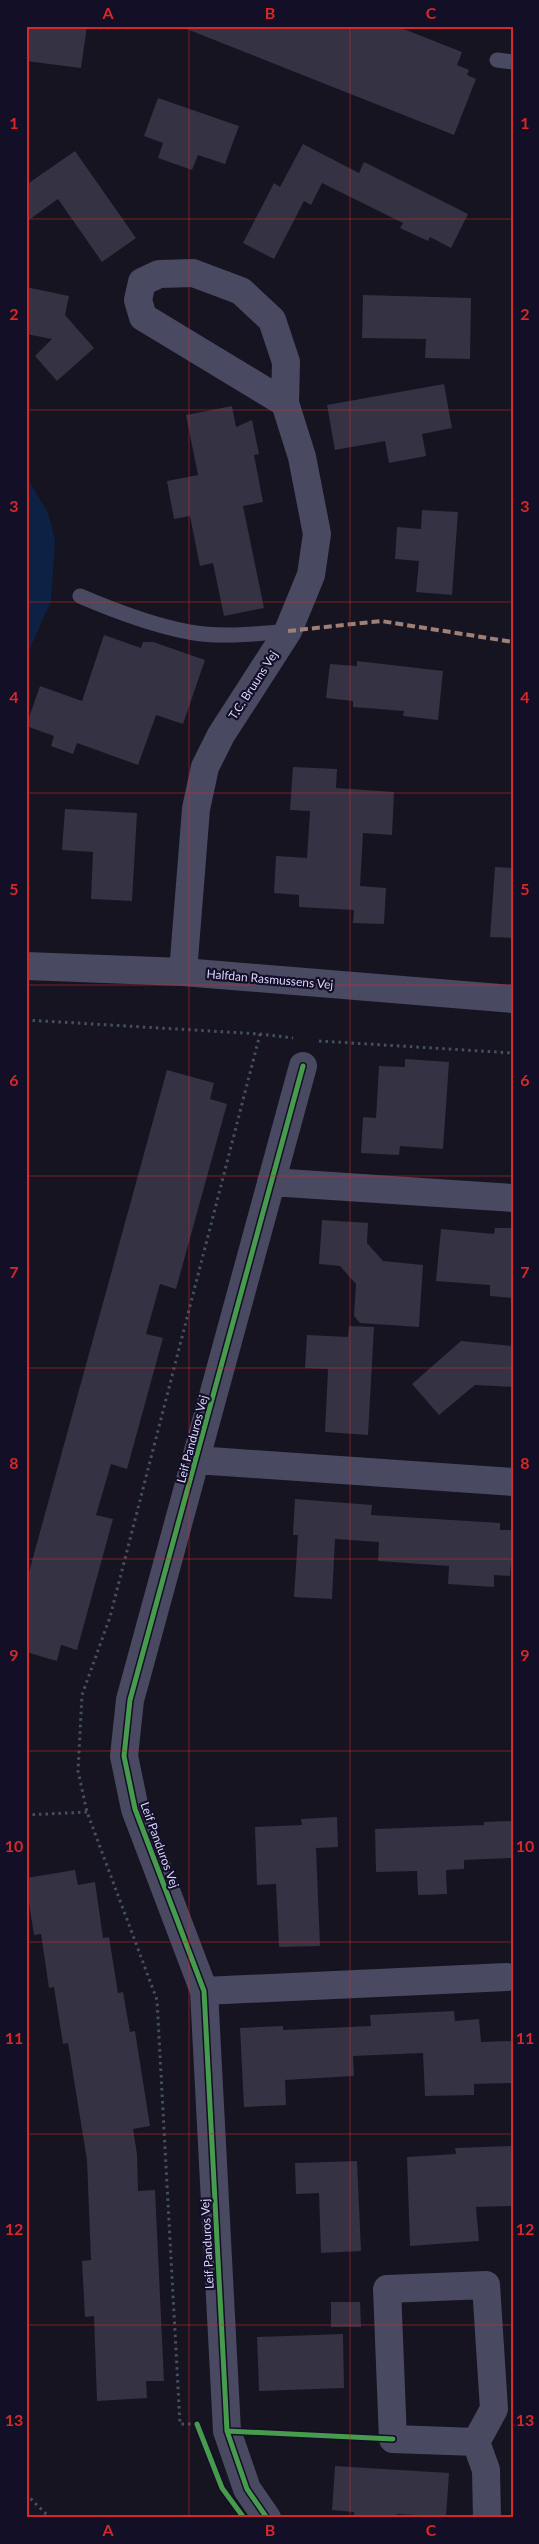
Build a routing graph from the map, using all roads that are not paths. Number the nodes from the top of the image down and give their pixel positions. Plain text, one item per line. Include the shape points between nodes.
1 (497, 60) dead end
2 (513, 62) edge
3 (285, 403) junction
4 (80, 596) dead end
5 (288, 631) junction
6 (26, 966) edge
7 (184, 972) junction
8 (513, 999) edge
9 (303, 1066) dead end
10 (271, 1182) junction
11 (513, 1198) edge
12 (196, 1460) junction
13 (513, 1482) edge
14 (507, 1977) dead end
15 (204, 1991) junction
16 (476, 2442) junction
17 (267, 2518) edge
18 (488, 2518) edge

1 - 2 lane
3 - 3 street, T.C. Bruuns Vej via 286,362 272,320 241,290 193,273 159,274 142,282 138,300 143,317
3 - 5 street, T.C. Bruuns Vej via 302,458 317,534 311,575
4 - 5 lane via 136,619 190,633 242,636
5 - 7 street, T.C. Bruuns Vej via 221,735 205,767 196,809
6 - 7 street, Halfdan Rasmussens Vej
7 - 8 street, Halfdan Rasmussens Vej
9 - 10 street, Leif Panduros Vej
10 - 11 street
10 - 12 street, Leif Panduros Vej
12 - 13 street, Leif Panduros Vej
12 - 15 street, Leif Panduros Vej via 130,1700 124,1756 135,1809
14 - 15 street
15 - 17 street, Leif Panduros Vej via 226,2431 247,2489
16 - 16 street via 494,2409 486,2285 388,2289 393,2439
16 - 18 street via 486,2470

